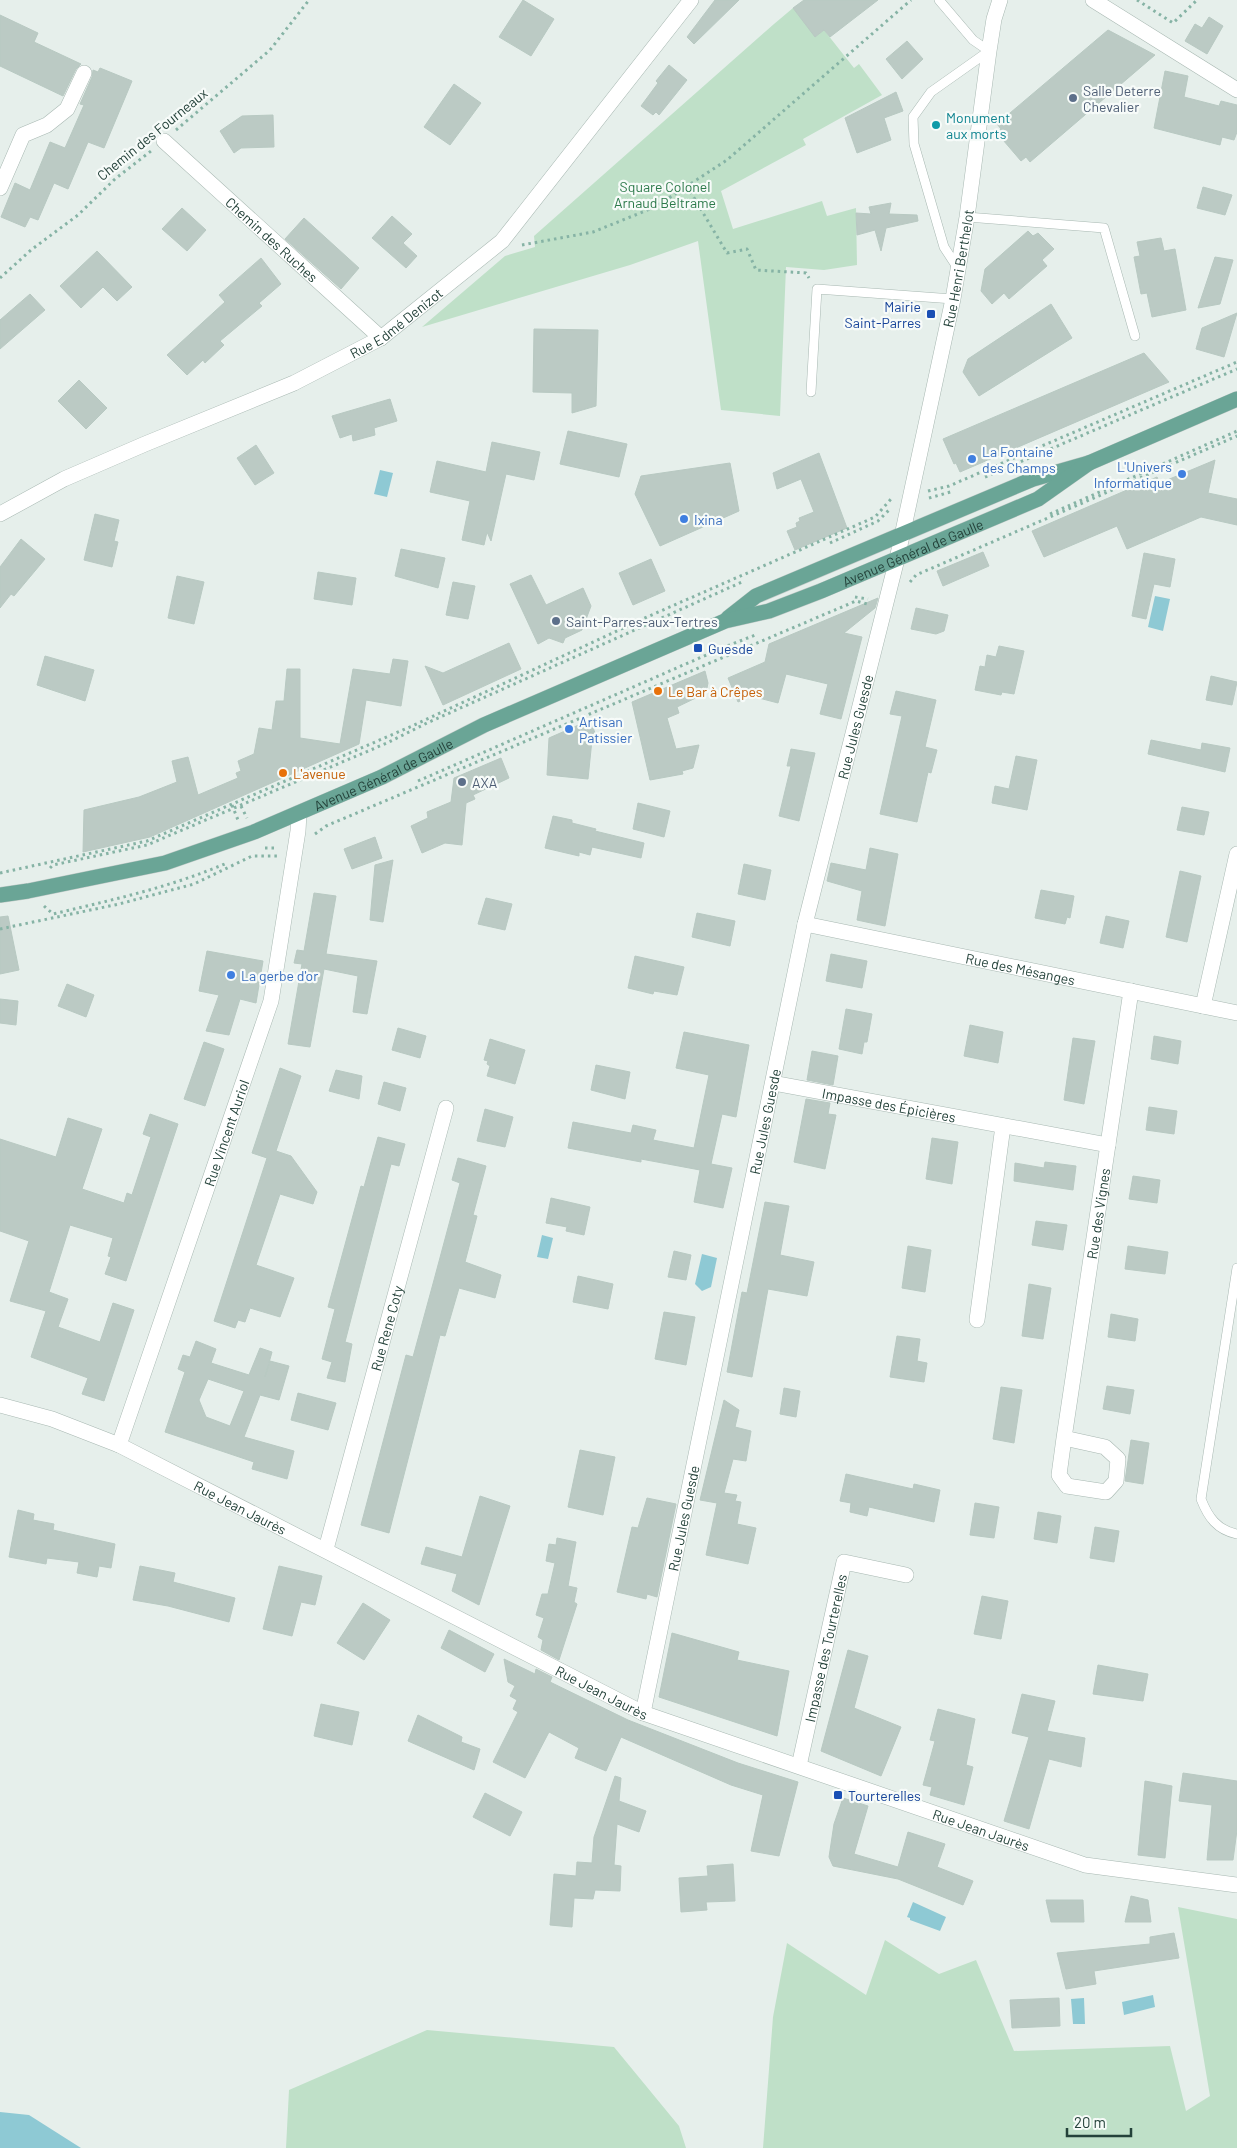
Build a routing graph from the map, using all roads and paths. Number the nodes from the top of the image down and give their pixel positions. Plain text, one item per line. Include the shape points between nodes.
1 (309, 0) edge
2 (691, 0) edge
3 (911, 0) edge
4 (939, 0) edge
5 (1000, 0) edge
6 (1092, 0) edge
7 (1137, 0) edge
8 (1197, 0) edge
9 (989, 51) junction
10 (84, 72) dead end
11 (1237, 90) edge
12 (164, 141) junction
13 (5, 164) edge
14 (687, 186) junction
15 (0, 188) edge
16 (967, 217) junction
17 (502, 241) junction
18 (959, 270) junction
19 (0, 278) edge
20 (817, 289) junction
21 (953, 299) junction
22 (1135, 336) dead end
23 (381, 338) junction
24 (1237, 362) edge
25 (1237, 369) edge
26 (811, 392) dead end
27 (1237, 399) edge
28 (1237, 431) edge
29 (1237, 436) edge
30 (1089, 463) junction
31 (978, 480) dead end
32 (960, 488) dead end
33 (911, 498) junction
34 (0, 514) edge
35 (902, 534) junction
36 (827, 544) dead end
37 (897, 559) junction
38 (749, 579) dead end
39 (888, 595) junction
40 (818, 611) dead end
41 (725, 621) junction
42 (763, 632) dead end
43 (299, 813) junction
44 (260, 848) dead end
45 (295, 848) junction
46 (252, 851) dead end
47 (1237, 854) edge
48 (0, 873) edge
49 (28, 891) junction
50 (0, 895) edge
51 (0, 905) edge
52 (805, 924) junction
53 (0, 929) edge
54 (1131, 991) junction
55 (1203, 1006) junction
56 (1237, 1013) edge
57 (774, 1083) junction
58 (446, 1108) dead end
59 (1003, 1126) junction
60 (1108, 1145) junction
61 (1237, 1268) edge
62 (1235, 1297) edge
63 (977, 1320) dead end
64 (0, 1405) edge
65 (1064, 1438) dead end
66 (119, 1445) junction
67 (1237, 1534) edge
68 (326, 1549) junction
69 (906, 1575) dead end
70 (643, 1713) junction
71 (799, 1766) junction
72 (1237, 1885) edge

1 - 12 path, Chemin des Fourneaux via 270,50
2 - 17 street, Rue Edmé Denizot
3 - 14 path via 727,160
4 - 9 lane via 973,40
5 - 9 street, Rue Henri Berthelot
6 - 11 street
7 - 8 path via 1172,23
9 - 16 street, Rue Henri Berthelot
9 - 18 lane via 931,92 914,117 914,144 944,247
10 - 13 street via 67,109 47,125 23,135
12 - 19 path, Chemin des Fourneaux
12 - 23 street, Chemin des Ruches
13 - 15 street
14 - 17 path via 655,207 593,232 519,246
14 - 20 path via 727,253 747,249 756,270 806,273
16 - 18 street, Rue Henri Berthelot
16 - 22 lane via 1104,228
17 - 23 street, Rue Edmé Denizot
18 - 21 street, Rue Henri Berthelot
20 - 21 lane
20 - 26 lane
21 - 33 street, Rue Henri Berthelot
23 - 34 street, Rue Edmé Denizot via 294,383 64,479
24 - 33 path via 949,486
25 - 31 path
27 - 30 main road, Avenue Général de Gaulle
28 - 39 path via 1101,490 1086,500 911,574 903,587
29 - 39 path via 916,575 899,595
30 - 35 main road, Avenue Général de Gaulle via 1033,479
30 - 37 main road, Avenue Général de Gaulle via 1038,499
32 - 33 path via 931,498
33 - 35 street, Rue Henri Berthelot
33 - 36 path via 898,501 878,522
33 - 48 path via 895,495 875,517 647,617 412,726 147,841
35 - 37 street, Rue Jules Guesde
35 - 41 main road, Avenue Général de Gaulle via 756,596
37 - 39 street, Rue Jules Guesde
37 - 41 main road, Avenue Général de Gaulle via 769,611
38 - 49 path via 387,743 155,842 53,865
39 - 40 path via 868,599 854,597
39 - 45 path via 875,604 856,601 326,826 313,835 305,848
39 - 52 street, Rue Jules Guesde
41 - 43 main road, Avenue Général de Gaulle via 484,725 389,773
42 - 45 path via 325,821
43 - 45 street, Rue Vincent Auriol
43 - 49 main road, Avenue Général de Gaulle via 165,863
44 - 45 path
45 - 53 path via 280,856 252,856 194,884 166,892
45 - 66 street, Rue Vincent Auriol via 271,1001
46 - 49 path via 191,878 53,914
47 - 55 street
49 - 50 main road, Avenue Général de Gaulle
49 - 51 main road, Avenue Général de Gaulle
52 - 54 street, Rue des Mésanges
52 - 57 street, Rue Jules Guesde
54 - 55 street, Rue des Mésanges
54 - 60 street, Rue des Vignes
55 - 56 street, Rue des Mésanges
57 - 59 street, Impasse des Épicières
57 - 70 street, Rue Jules Guesde
58 - 68 street, Rue Rene Coty
59 - 60 street, Impasse des Épicières
59 - 63 street
60 - 65 street, Rue des Vignes
61 - 62 lane
62 - 67 lane via 1201,1498 1207,1515 1226,1532
64 - 66 street, Rue Jean Jaurès via 52,1419
66 - 68 street, Rue Jean Jaurès
68 - 70 street, Rue Jean Jaurès
69 - 71 street, Impasse des Tourterelles via 844,1562
70 - 71 street, Rue Jean Jaurès
71 - 72 street, Rue Jean Jaurès via 1085,1865

